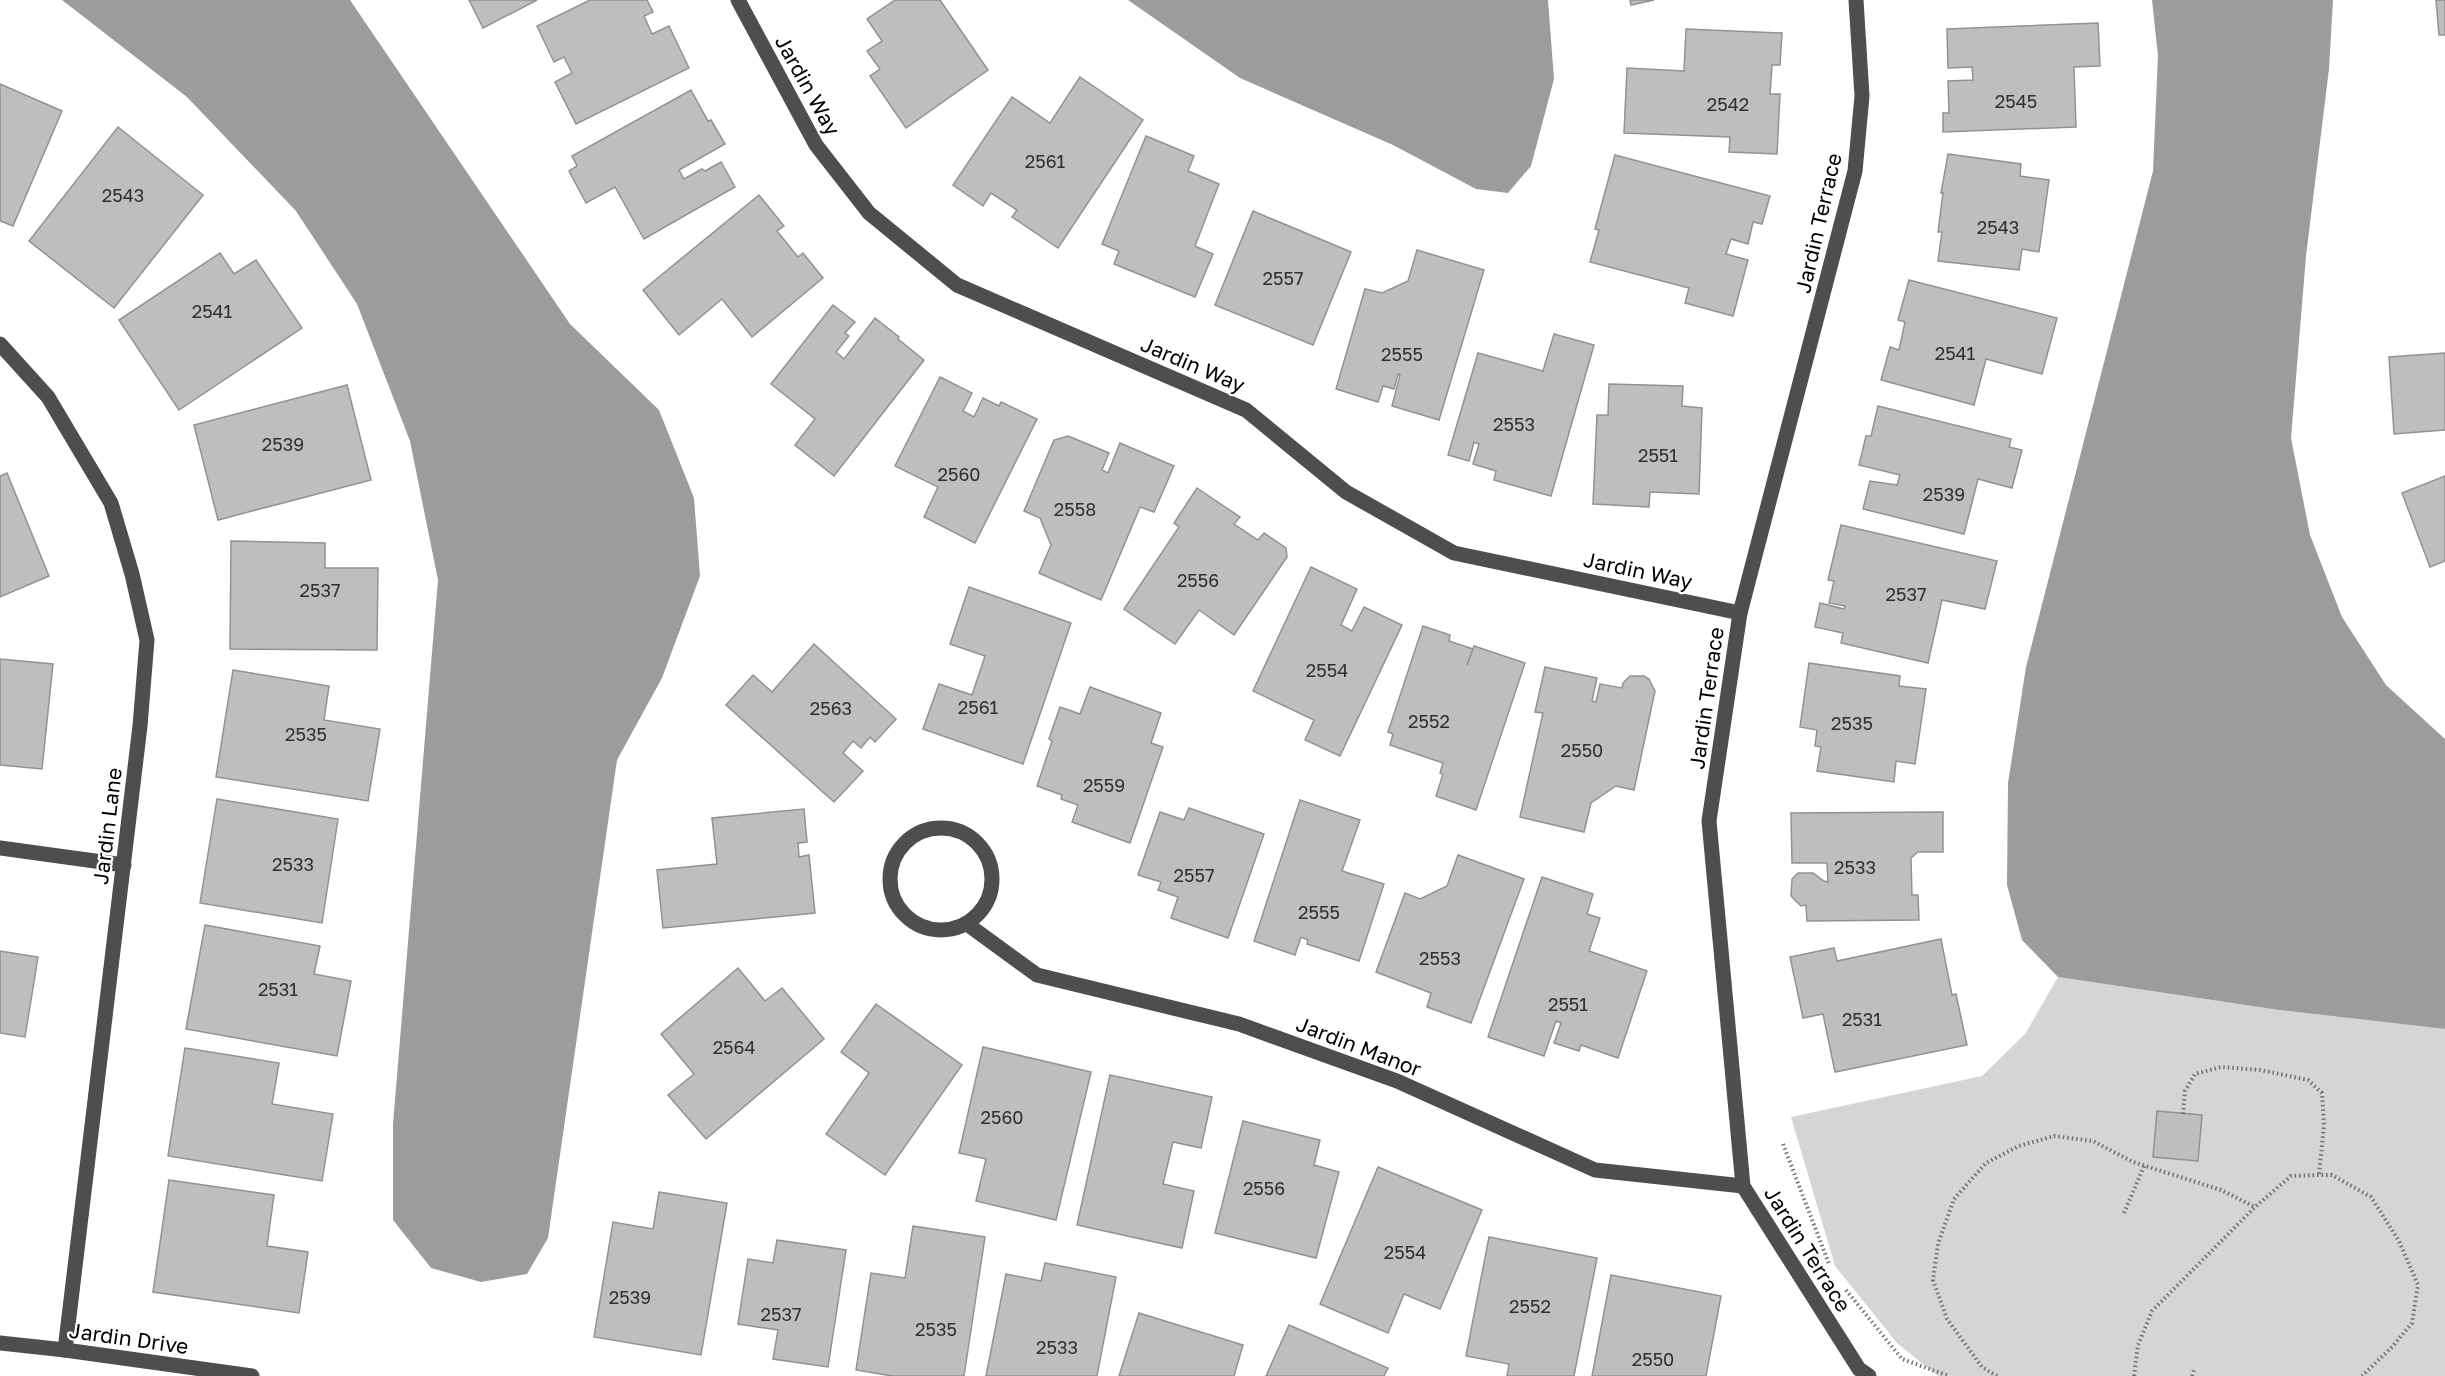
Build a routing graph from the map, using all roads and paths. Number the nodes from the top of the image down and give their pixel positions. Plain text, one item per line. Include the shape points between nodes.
1 (738, 0) edge
2 (1856, 0) edge
3 (0, 344) edge
4 (1740, 613) junction
5 (0, 848) edge
6 (124, 865) junction
7 (967, 924) junction
8 (2183, 1114) dead end
9 (1783, 1144) dead end
10 (2145, 1166) junction
11 (2319, 1175) junction
12 (1743, 1186) junction
13 (2254, 1207) junction
14 (2124, 1213) dead end
15 (1833, 1275) dead end
16 (1840, 1283) dead end
17 (0, 1343) edge
18 (65, 1350) junction
19 (2194, 1370) dead end
20 (252, 1376) edge
21 (1869, 1376) edge
22 (1949, 1376) edge
23 (1998, 1376) edge
24 (2134, 1376) edge
25 (2192, 1376) edge
26 (2362, 1376) edge

1 - 4 street, Jardin Way via 816,145 869,213 957,285 1246,410 1346,492 1454,554
2 - 4 street, Jardin Terrace via 1862,96 1855,171
3 - 6 street, Jardin Lane via 48,397 111,503 132,574 147,640
4 - 12 street, Jardin Terrace via 1709,821
5 - 6 street
6 - 18 street, Jardin Lane
7 - 7 street via 981,911 990,892 992,872 985,853 972,838 954,829 934,828 915,834 899,848 890,866 889,886 896,906 909,921 927,930 948,931
7 - 12 street, Jardin Manor via 1037,975 1239,1024 1397,1081 1595,1170
8 - 11 path via 2185,1091 2195,1074 2221,1067 2308,1080 2322,1093 2324,1125
9 - 15 path
10 - 13 path via 2221,1190
10 - 14 path
10 - 23 path via 2093,1141 2054,1137 2019,1146 1986,1163 1954,1199 1938,1244 1933,1280 1947,1319 1982,1367
11 - 13 path via 2291,1176
11 - 26 path via 2332,1175 2371,1197 2399,1241 2418,1285 2412,1323
12 - 21 street, Jardin Terrace via 1859,1369
13 - 24 path via 2152,1311 2138,1345
16 - 22 path via 1902,1359
17 - 18 street, Jardin Drive
18 - 20 street, Jardin Drive
19 - 25 path

